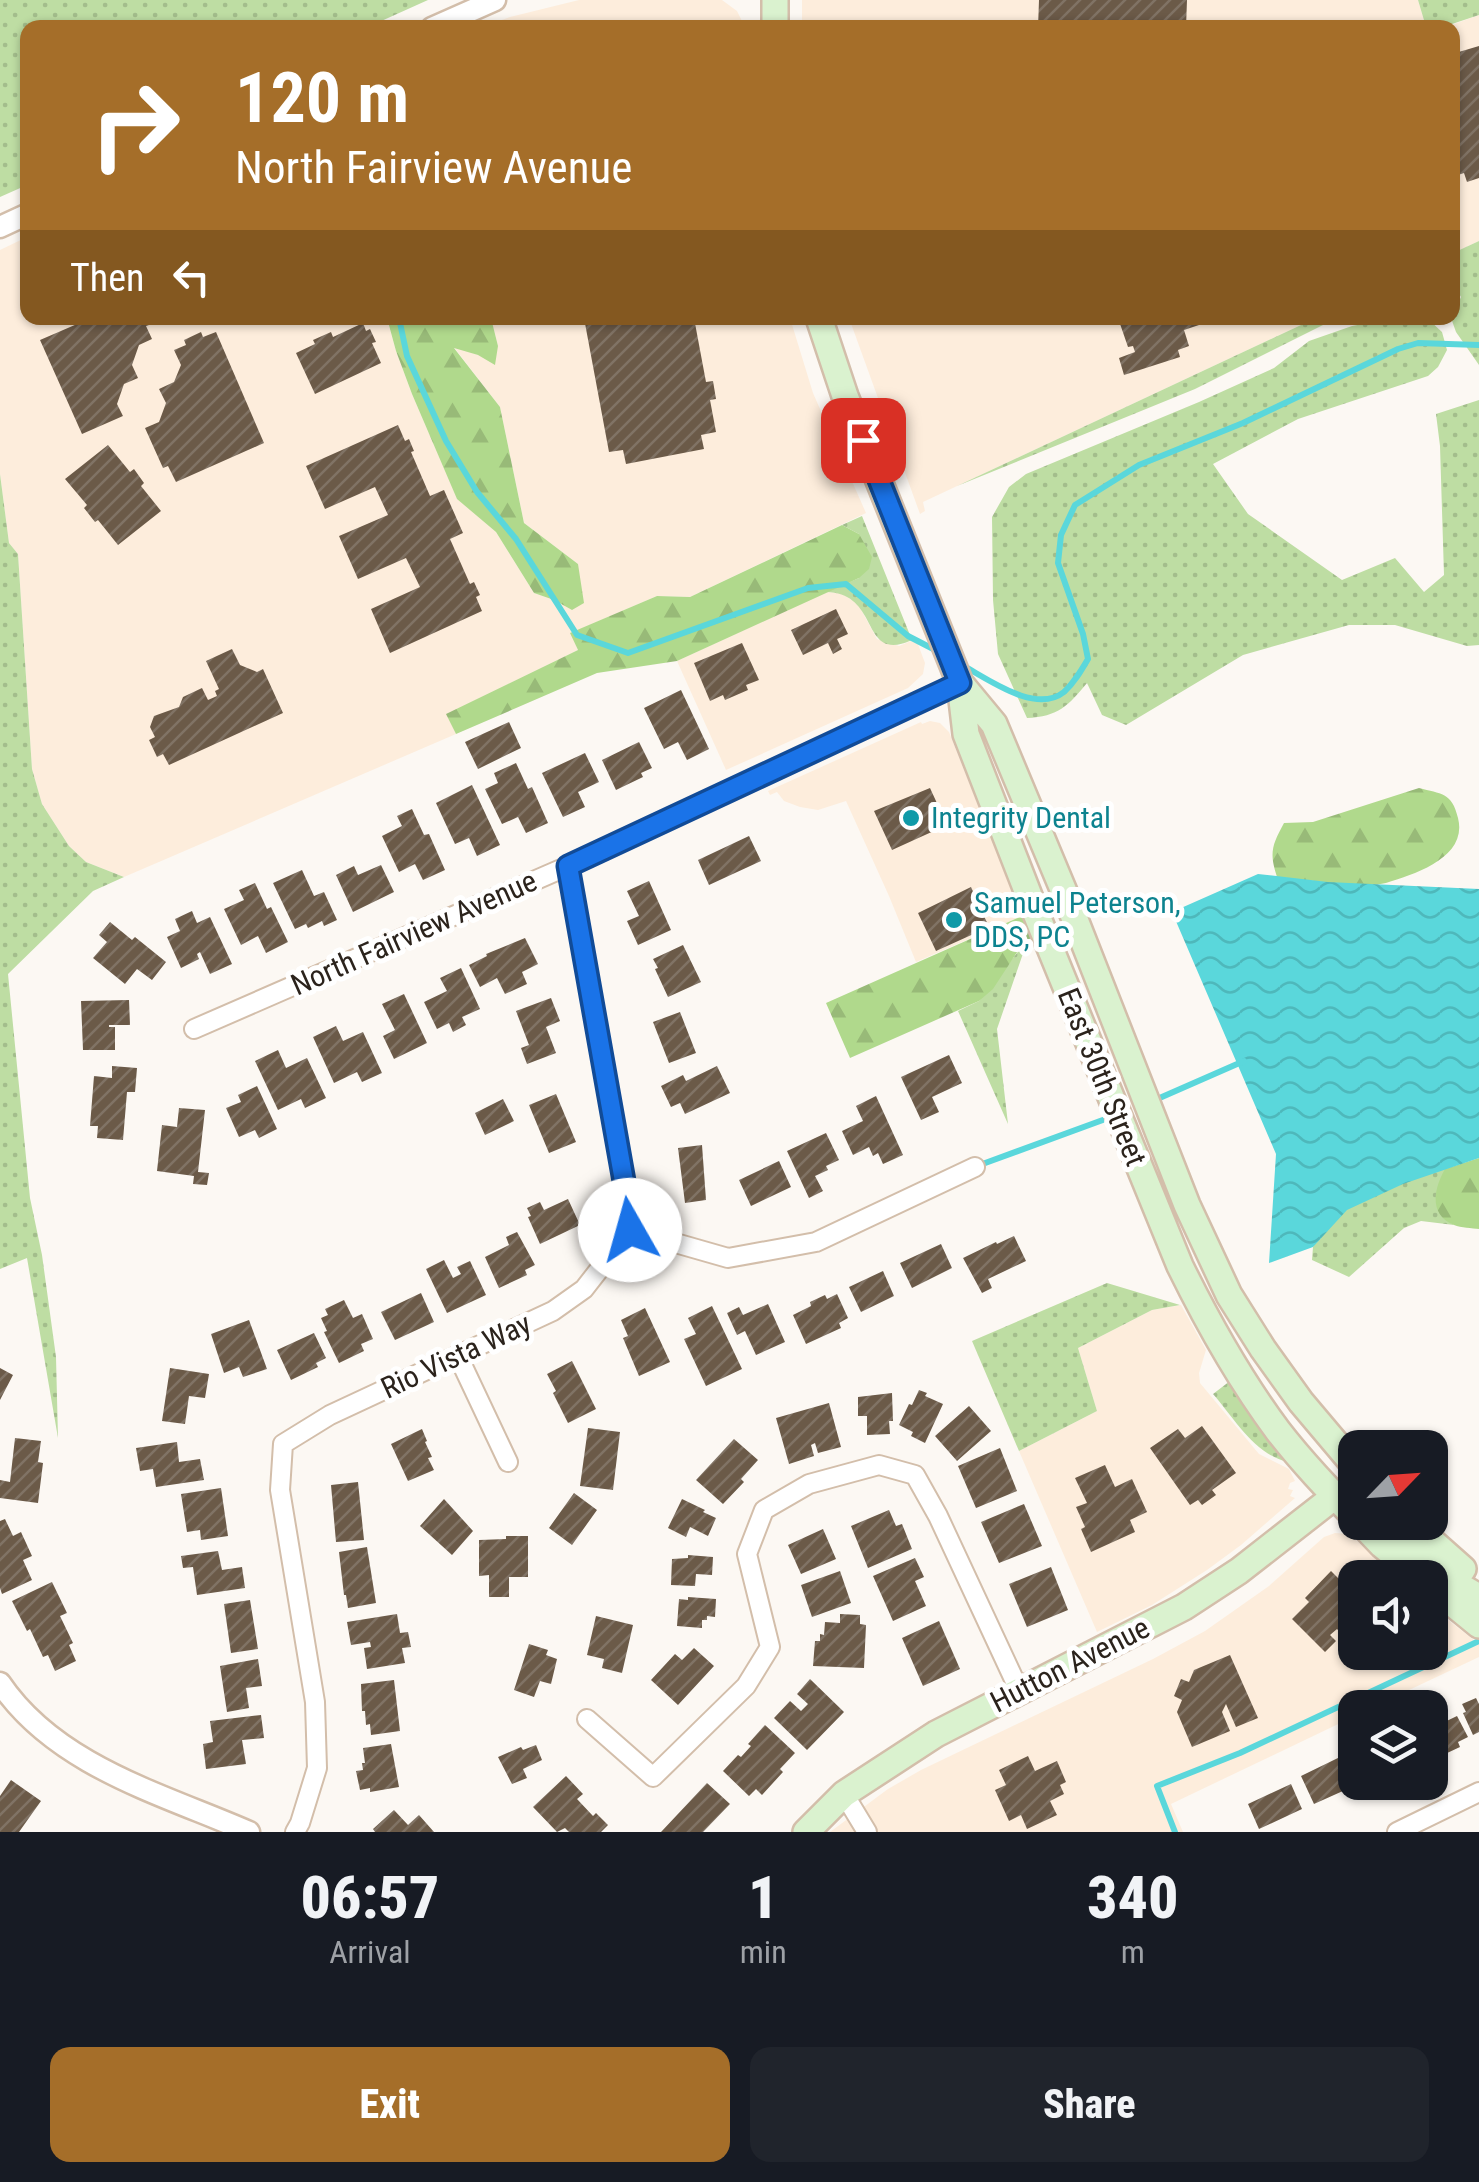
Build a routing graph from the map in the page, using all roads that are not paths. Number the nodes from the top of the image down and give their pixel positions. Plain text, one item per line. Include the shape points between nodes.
1 (495, 0) edge
2 (450, 20) edge
3 (821, 325) edge
4 (960, 683) junction
5 (568, 866) junction
6 (194, 1030) dead end
7 (975, 1167) dead end
8 (630, 1230) junction
9 (458, 1356) junction
10 (1335, 1444) junction
11 (1338, 1447) edge
12 (1338, 1460) edge
13 (508, 1462) dead end
14 (1338, 1491) edge
15 (1338, 1503) edge
16 (1377, 1540) edge
17 (1405, 1540) edge
18 (1431, 1540) edge
19 (1400, 1560) edge
20 (1479, 1582) edge
21 (1479, 1597) edge
22 (1448, 1599) edge
23 (1479, 1624) edge
24 (0, 1683) edge
25 (1019, 1690) junction
26 (587, 1719) dead end
27 (1479, 1792) edge
28 (844, 1794) junction
29 (249, 1832) edge
30 (295, 1832) edge
31 (806, 1832) edge
32 (867, 1832) edge
33 (1397, 1832) edge

1 - 2 street
3 - 4 main road, East 30th Street
4 - 5 street, North Fairview Avenue
4 - 10 main road via 994,724 1229,1295
4 - 14 main road, East 30th Street via 966,734 1180,1266 1260,1405
5 - 6 street, North Fairview Avenue
5 - 8 street
7 - 8 street via 816,1242 728,1258
8 - 9 street, Rio Vista Way via 584,1288 553,1311
9 - 13 street
9 - 30 street, Rio Vista Way via 283,1444 280,1490 315,1702 318,1768
10 - 11 main road
10 - 12 main road
15 - 25 main road, Hutton Avenue via 1208,1592
16 - 19 main road
17 - 21 main road
18 - 20 main road
22 - 23 main road
24 - 29 street via 69,1750
25 - 26 street via 915,1475 878,1465 809,1484 764,1510 747,1554 770,1647 746,1686 652,1777
25 - 28 main road, Hutton Avenue
27 - 33 street
28 - 31 main road, Hutton Avenue
28 - 32 street

